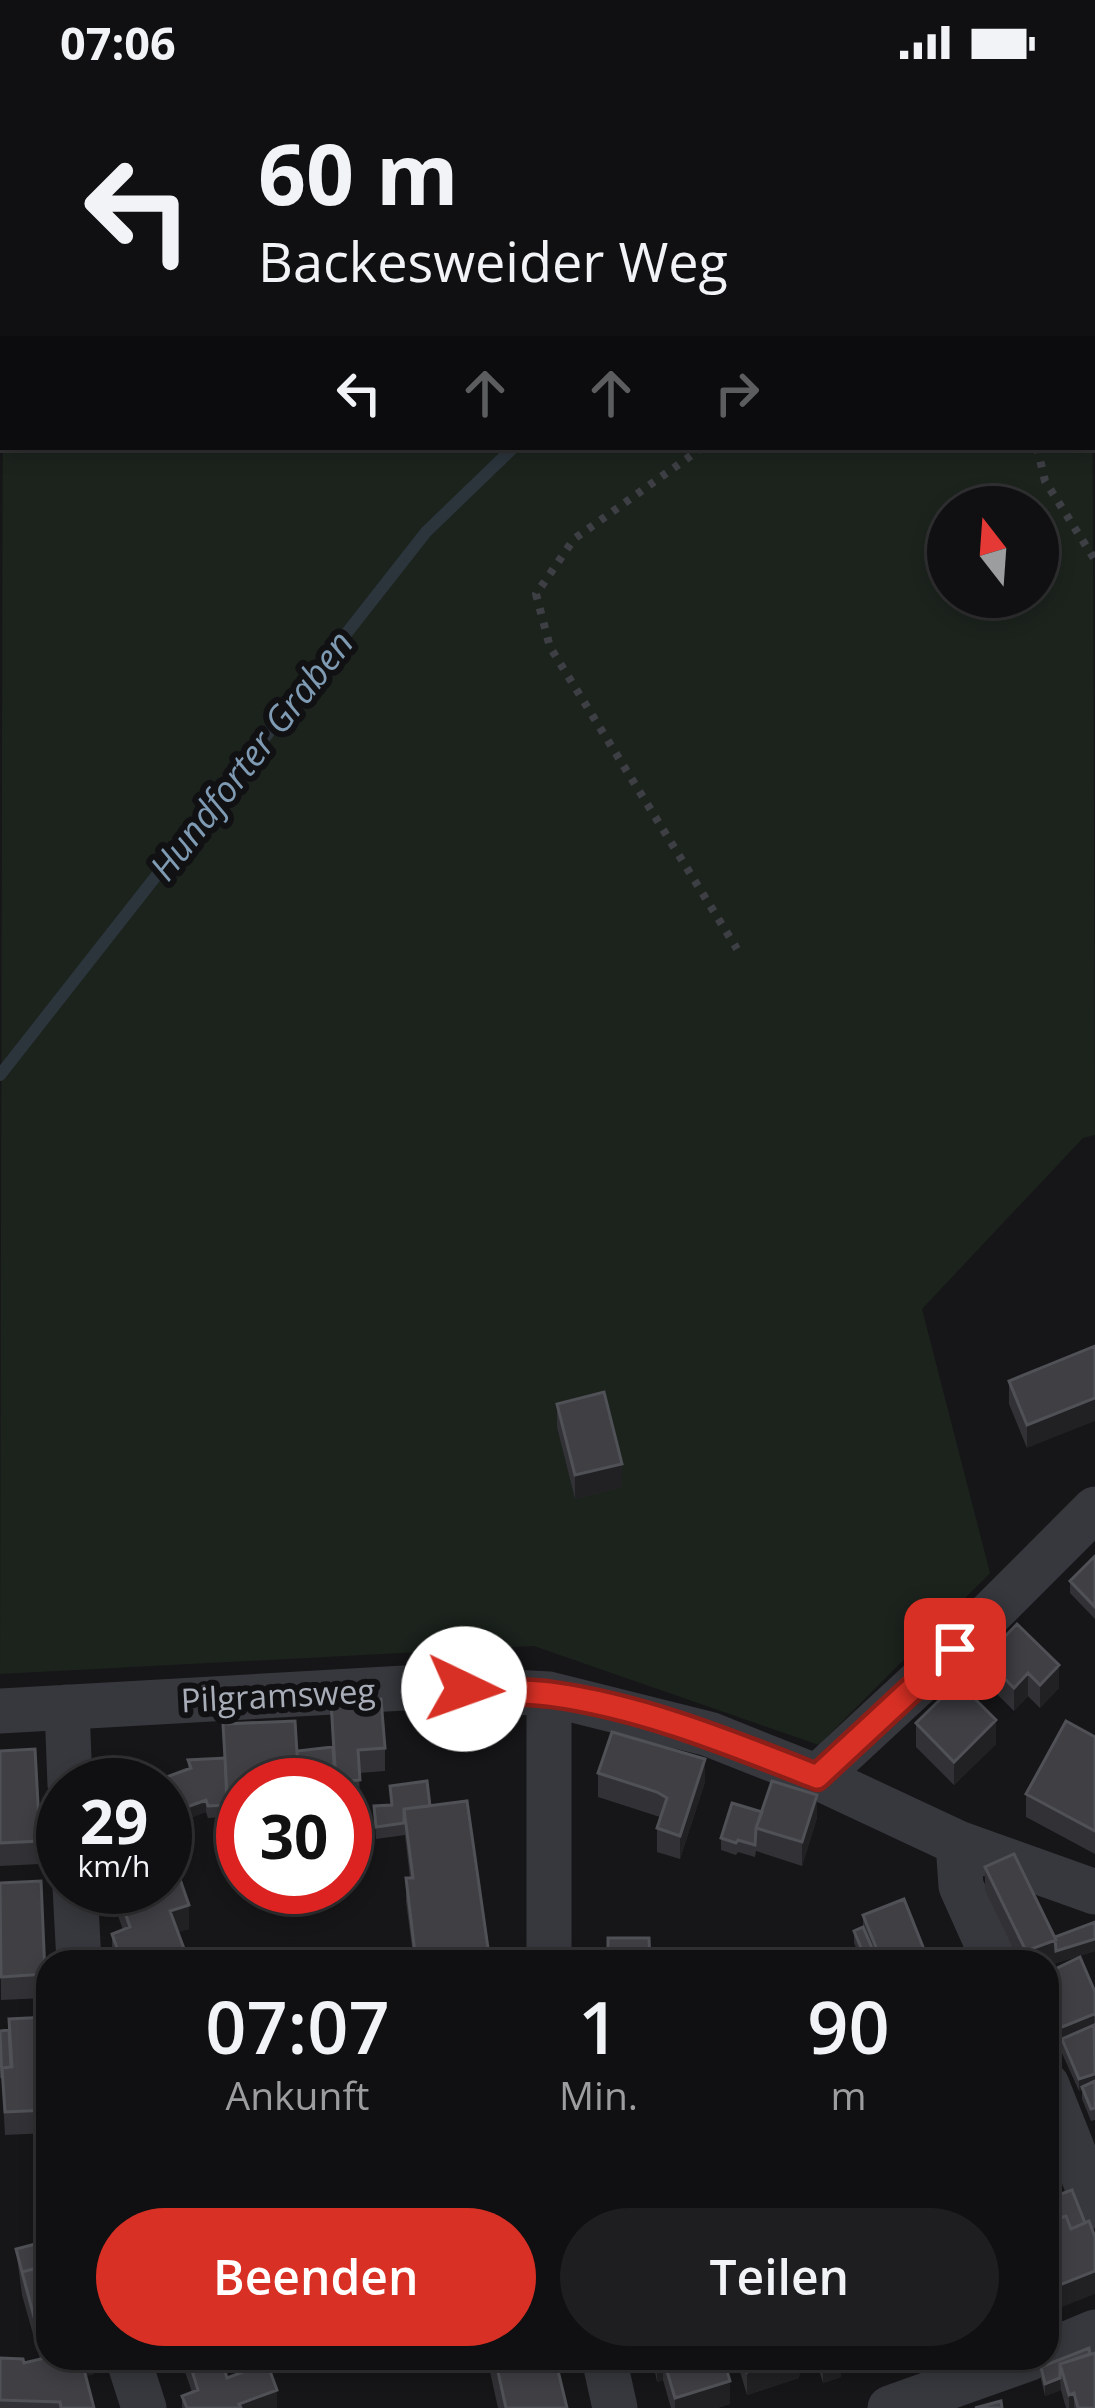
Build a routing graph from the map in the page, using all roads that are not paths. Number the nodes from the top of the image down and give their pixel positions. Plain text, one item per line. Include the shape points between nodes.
1 (1095, 1509) edge
2 (550, 1694) junction
3 (67, 1707) junction
4 (0, 1711) edge
5 (69, 1758) edge
6 (817, 1777) junction
7 (958, 1843) junction
8 (1095, 1892) edge
9 (76, 1914) edge
10 (78, 1950) edge
11 (549, 1950) edge
12 (990, 1950) edge
13 (1059, 2116) edge
14 (1095, 2206) edge
15 (1095, 2332) edge
16 (1059, 2347) edge
17 (132, 2370) edge
18 (607, 2370) edge
19 (996, 2370) edge
20 (144, 2408) edge
21 (615, 2408) edge
22 (890, 2408) edge

1 - 6 street
2 - 3 street, Pilgramsweg via 422,1687
2 - 6 street, Pilgramsweg via 709,1734
2 - 11 street
3 - 4 street, Pilgramsweg
3 - 5 street
6 - 7 street, Pilgramsweg
7 - 8 street, Pilgramsweg
7 - 12 street via 961,1886
9 - 10 street
13 - 14 street
15 - 16 street
17 - 20 street
18 - 21 street
19 - 22 street

